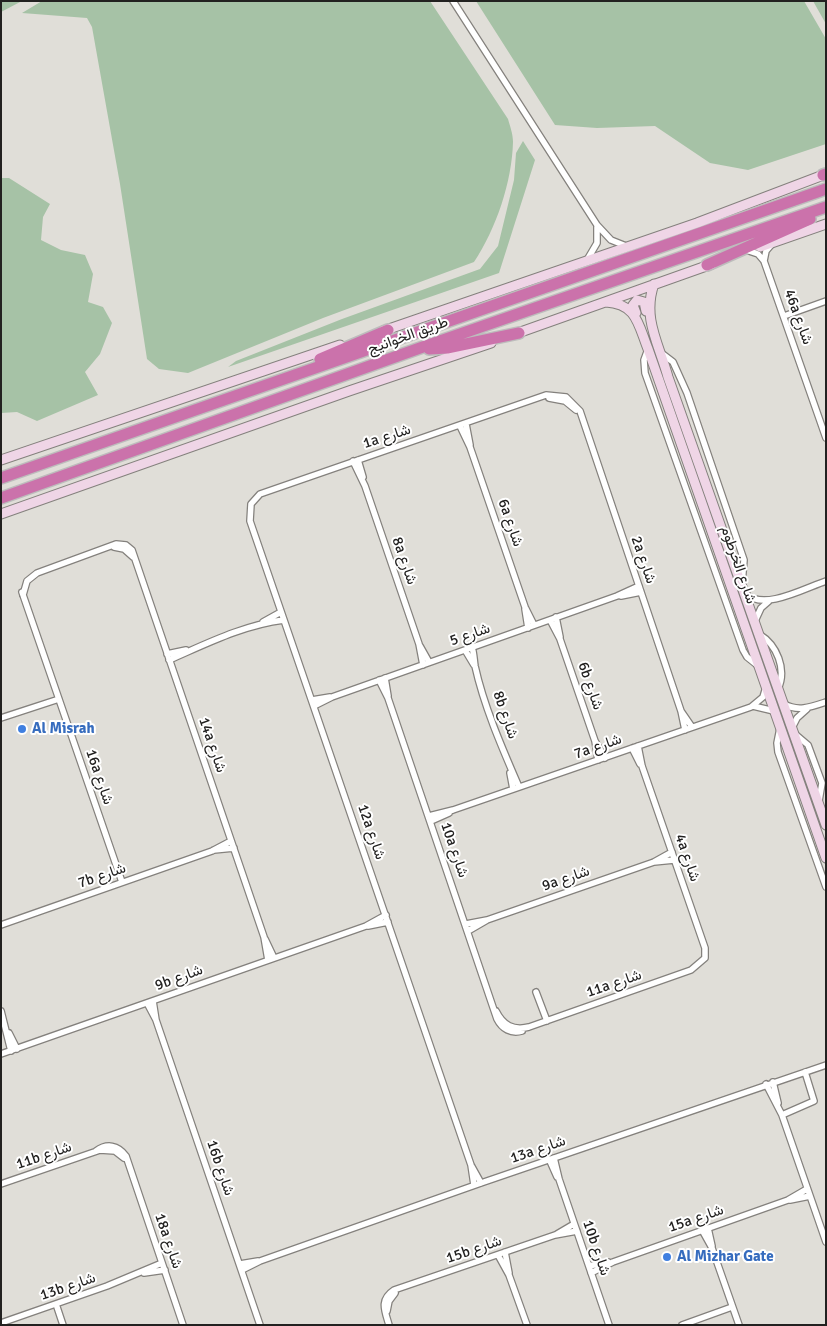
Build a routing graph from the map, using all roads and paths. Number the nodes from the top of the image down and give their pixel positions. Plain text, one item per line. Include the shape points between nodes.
1 (453, 1) edge
2 (825, 174) edge
3 (826, 189) edge
4 (826, 207) edge
5 (826, 224) edge
6 (597, 225) junction
7 (777, 241) junction
8 (629, 246) junction
9 (749, 250) junction
10 (586, 261) junction
11 (764, 262) junction
12 (707, 266) junction
13 (654, 284) junction
14 (826, 301) edge
15 (604, 302) junction
16 (784, 316) junction
17 (652, 325) junction
18 (639, 328) junction
19 (388, 330) junction
20 (519, 333) junction
21 (420, 348) junction
22 (648, 349) junction
23 (660, 352) junction
24 (263, 386) junction
25 (562, 397) joint
26 (463, 425) junction
27 (826, 438) edge
28 (1, 460) edge
29 (356, 460) junction
30 (1, 478) edge
31 (1, 498) edge
32 (250, 508) joint
33 (705, 513) junction
34 (1, 514) edge
35 (723, 533) junction
36 (25, 580) joint
37 (826, 581) edge
38 (640, 589) junction
39 (743, 589) junction
40 (769, 601) junction
41 (281, 612) junction
42 (553, 618) junction
43 (284, 620) junction
44 (754, 622) junction
45 (261, 623) junction
46 (531, 626) junction
47 (468, 648) junction
48 (168, 657) junction
49 (426, 664) junction
50 (758, 666) junction
51 (382, 679) junction
52 (766, 688) junction
53 (59, 699) junction
54 (826, 702) edge
55 (313, 703) junction
56 (784, 704) junction
57 (751, 707) junction
58 (809, 708) junction
59 (681, 711) junction
60 (774, 711) junction
61 (1, 718) edge
62 (692, 727) junction
63 (780, 728) junction
64 (684, 730) junction
65 (793, 731) junction
66 (595, 741) junction
67 (635, 747) junction
68 (605, 758) junction
69 (598, 760) junction
70 (796, 771) junction
71 (516, 788) junction
72 (824, 816) edge
73 (430, 819) junction
74 (826, 825) edge
75 (826, 830) edge
76 (232, 844) junction
77 (672, 852) junction
78 (826, 858) edge
79 (674, 860) junction
80 (654, 862) junction
81 (122, 882) junction
82 (826, 887) edge
83 (386, 915) junction
84 (487, 920) junction
85 (388, 922) junction
86 (466, 924) junction
87 (1, 925) edge
88 (366, 926) junction
89 (468, 931) junction
90 (264, 938) junction
91 (274, 958) junction
92 (705, 958) joint
93 (268, 960) junction
94 (536, 992) dead end
95 (150, 1002) junction
96 (1, 1011) edge
97 (546, 1021) junction
98 (506, 1027) joint
99 (14, 1050) junction
100 (1, 1054) edge
101 (826, 1065) edge
102 (805, 1072) junction
103 (770, 1083) junction
104 (782, 1115) junction
105 (116, 1149) joint
106 (551, 1158) junction
107 (471, 1165) junction
108 (481, 1182) junction
109 (1, 1184) edge
110 (474, 1185) junction
111 (807, 1188) junction
112 (810, 1196) junction
113 (788, 1200) junction
114 (574, 1224) junction
115 (705, 1229) junction
116 (576, 1231) junction
117 (555, 1235) junction
118 (826, 1242) edge
119 (505, 1252) junction
120 (498, 1254) junction
121 (164, 1267) junction
122 (241, 1267) junction
123 (590, 1270) junction
124 (509, 1275) junction
125 (56, 1304) junction
126 (732, 1307) junction
127 (15, 1318) junction
128 (388, 1322) edge
129 (1, 1323) edge
130 (18, 1325) edge
131 (63, 1325) edge
132 (183, 1325) edge
133 (260, 1325) edge
134 (526, 1325) edge
135 (609, 1325) edge
136 (682, 1325) edge
137 (738, 1325) edge

1 - 6 street
2 - 8 street
3 - 24 highway, طريق الخوانيج
4 - 12 highway via 814,218
4 - 21 highway, طريق الخوانيج
5 - 7 street
6 - 8 street via 611,240
6 - 10 street via 598,243
7 - 9 street
7 - 11 street via 766,251
8 - 10 street
9 - 11 street
9 - 12 street
10 - 19 street
11 - 16 street, 46a شارع
12 - 13 street
13 - 15 street
13 - 17 street, شارع الخرطوم via 648,307
14 - 16 street
15 - 18 street, شارع الخرطوم via 628,307
15 - 20 street
16 - 27 street, 46a شارع
17 - 18 street via 644,302 637,300 633,308
17 - 23 street, شارع الخرطوم
18 - 22 street, شارع الخرطوم
19 - 24 highway
19 - 28 street
20 - 21 highway via 447,348
20 - 34 street
21 - 31 highway, طريق الخوانيج
22 - 33 street, شارع الخرطوم
22 - 50 street via 644,364 648,382 743,650
23 - 35 street, شارع الخرطوم
23 - 39 street via 673,362 687,393 744,560
24 - 30 highway, طريق الخوانيج
25 - 26 street, 1a شارع via 551,394
25 - 38 street, 2a شارع via 574,403 582,417
26 - 29 street, 1a شارع
26 - 46 street, 6a شارع
29 - 32 street, 1a شارع via 260,494
29 - 49 street, 8a شارع
32 - 41 street, 12a شارع via 250,521
33 - 35 street via 712,514
33 - 50 street, شارع الخرطوم
35 - 39 street, شارع الخرطوم
36 - 48 street, 14a شارع via 110,547 125,547 134,553
36 - 53 street, 16a شارع via 21,587 23,595
37 - 40 street
38 - 42 street, شارع 5
38 - 59 street, 2a شارع
39 - 40 street via 753,599
39 - 44 street, شارع الخرطوم
40 - 44 street
41 - 43 street, 12a شارع
41 - 45 street
42 - 46 street, شارع 5
42 - 66 street, 6b شارع
43 - 45 street
43 - 55 street, 12a شارع
44 - 56 street, شارع الخرطوم
45 - 48 street
46 - 47 street, شارع 5
47 - 49 street, شارع 5
47 - 71 street, 8b شارع
48 - 76 street, 14a شارع
49 - 51 street, شارع 5
50 - 52 street, شارع الخرطوم
51 - 55 street, شارع 5
51 - 73 street, 10a شارع
52 - 57 street via 763,697
52 - 60 street, شارع الخرطوم
53 - 61 street
53 - 81 street, 16a شارع
54 - 58 street
55 - 83 street, 12a شارع
56 - 58 street via 799,709
56 - 65 street, شارع الخرطوم
57 - 60 street, 7a شارع via 760,706
57 - 62 street, 7a شارع
58 - 65 street via 797,718
59 - 62 street, 2a شارع
59 - 64 street, 2a شارع
60 - 63 street, شارع الخرطوم
62 - 64 street, 7a شارع
63 - 70 street, شارع الخرطوم
63 - 82 street via 778,752
64 - 67 street, 7a شارع
65 - 72 street, شارع الخرطوم
66 - 68 street, 6b شارع
66 - 69 street, 6b شارع
67 - 68 street, 7a شارع
67 - 77 street, 4a شارع
68 - 69 street, 7a شارع
69 - 71 street, 7a شارع
70 - 75 street via 820,828
70 - 78 street, شارع الخرطوم
71 - 73 street, 7a شارع
72 - 74 street, شارع الخرطوم
73 - 86 street, 10a شارع
76 - 81 street, 7b شارع
76 - 90 street, 14a شارع
77 - 79 street, 4a شارع
77 - 80 street, 9a شارع
79 - 80 street, 9a شارع
79 - 92 street, 4a شارع via 705,948
80 - 84 street, 9a شارع
81 - 87 street, 7b شارع
83 - 85 street, 12a شارع
83 - 88 street, 9b شارع
84 - 86 street, 9a شارع
84 - 89 street, 9a شارع
85 - 88 street, 9b شارع
85 - 107 street, 12a شارع
86 - 89 street, 10a شارع
88 - 91 street, 9b شارع
89 - 98 street, 10a شارع via 496,1011
90 - 91 street, 14a شارع
90 - 93 street, 14a شارع
91 - 93 street, 9b شارع
92 - 97 street, 11a شارع via 691,970
93 - 95 street, 9b شارع
94 - 97 street
95 - 99 street, 9b شارع
95 - 122 street, 16b شارع
96 - 99 street
97 - 98 street, 11a شارع via 528,1027
99 - 100 street, 9b شارع
101 - 102 street, 13a شارع
102 - 103 street, 13a شارع
102 - 104 street via 814,1101
103 - 104 street
103 - 106 street, 13a شارع
104 - 111 street
105 - 109 street, 11b شارع via 108,1146
105 - 121 street, 18a شارع via 128,1165
106 - 108 street, 13a شارع
106 - 114 street, 10b شارع
107 - 108 street, 12a شارع
107 - 110 street, 12a شارع
108 - 110 street, 13a شارع
110 - 122 street, 13a شارع
111 - 112 street
111 - 113 street, 15a شارع
112 - 113 street, 15a شارع
112 - 118 street
113 - 115 street, 15a شارع
114 - 116 street, 10b شارع
114 - 117 street, 15b شارع
115 - 123 street, 15a شارع
115 - 126 street
116 - 117 street, 15b شارع
116 - 123 street, 10b شارع
117 - 119 street, 15b شارع
119 - 120 street, 15b شارع
119 - 124 street
120 - 124 street
120 - 128 street, 15b شارع via 402,1288 387,1300 384,1311
121 - 125 street, 13b شارع
121 - 132 street, 18a شارع
122 - 133 street, 16b شارع
123 - 135 street, 10b شارع
124 - 134 street
125 - 127 street, 13b شارع
125 - 131 street
126 - 136 street
126 - 137 street
127 - 129 street, 13b شارع
127 - 130 street

